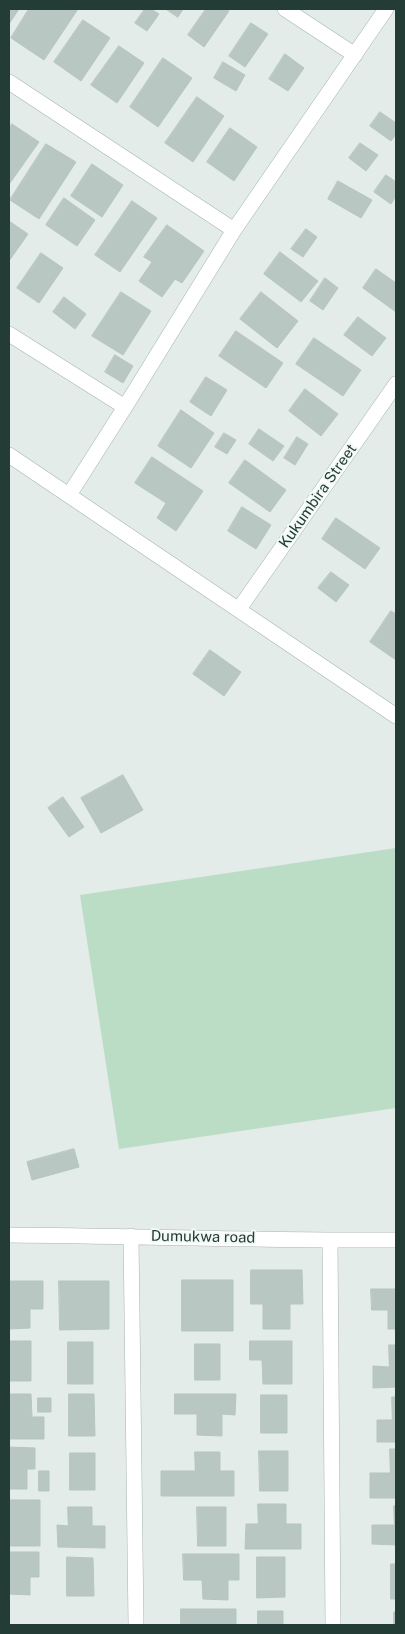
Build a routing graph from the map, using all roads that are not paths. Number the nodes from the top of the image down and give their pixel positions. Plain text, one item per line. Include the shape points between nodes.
1 (285, 9) edge
2 (386, 9) edge
3 (355, 55) junction
4 (9, 82) edge
5 (234, 230) junction
6 (9, 334) edge
7 (396, 384) edge
8 (125, 407) junction
9 (9, 455) edge
10 (69, 495) junction
11 (239, 609) junction
12 (396, 716) edge
13 (9, 1235) edge
14 (131, 1236) junction
15 (330, 1240) junction
16 (396, 1240) edge
17 (136, 1625) edge
18 (333, 1625) edge

1 - 3 street
2 - 3 street
3 - 5 street
4 - 5 street
5 - 8 street
6 - 8 street
7 - 11 street, Kukumbira Street
8 - 10 street
9 - 10 street
10 - 11 street
11 - 12 street
13 - 14 street, Dumukwa road
14 - 15 street, Dumukwa road
14 - 17 street
15 - 16 street, Dumukwa road
15 - 18 street

